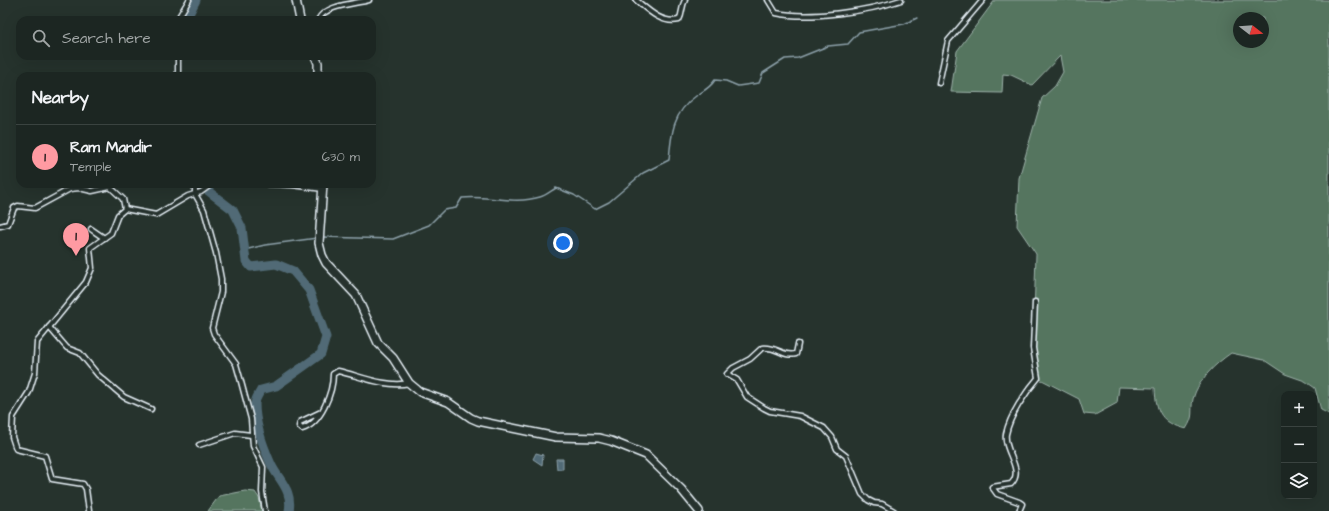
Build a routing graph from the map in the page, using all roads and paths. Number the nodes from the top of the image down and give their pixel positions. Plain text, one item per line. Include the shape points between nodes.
1 (188, 0) edge
2 (296, 0) edge
3 (369, 0) edge
4 (636, 0) edge
5 (685, 0) edge
6 (768, 0) edge
7 (901, 0) edge
8 (984, 0) edge
9 (179, 16) edge
10 (299, 16) edge
11 (320, 16) edge
12 (178, 60) edge
13 (317, 60) edge
14 (178, 72) edge
15 (318, 72) edge
16 (939, 83) dead end
17 (79, 188) edge
18 (79, 188) edge
19 (106, 188) edge
20 (111, 188) edge
21 (194, 188) edge
22 (206, 188) edge
23 (323, 188) edge
24 (195, 194) junction
25 (125, 209) junction
26 (0, 226) edge
27 (91, 229) dead end
28 (104, 238) junction
29 (1035, 302) dead end
30 (49, 327) junction
31 (798, 344) dead end
32 (408, 384) junction
33 (151, 409) dead end
34 (321, 412) junction
35 (251, 435) junction
36 (199, 445) dead end
37 (89, 511) edge
38 (265, 511) edge
39 (699, 511) edge
40 (894, 511) edge
41 (1019, 511) edge

1 - 9 street
2 - 10 main road
3 - 11 street via 328,10
4 - 5 street via 662,19 673,21 679,20 682,15
6 - 7 street via 776,13 804,14 840,13
8 - 16 street via 948,41
12 - 14 street
13 - 15 main road
17 - 19 street via 92,191
18 - 26 street via 70,189 35,208 18,206 14,208 8,224
20 - 25 street via 123,199
21 - 24 street
22 - 24 street
23 - 32 main road via 319,232 322,255 326,263 356,296 378,343 393,358
24 - 25 street via 156,215
24 - 35 street via 204,210 221,280 221,292 212,328 236,364 251,418
25 - 28 street via 118,215 111,233
27 - 28 street
28 - 30 street via 90,248 92,268 86,282
29 - 41 street via 1033,348 1038,378 1015,412 1006,435 1006,444 1016,473 1011,484 992,487 997,494 1022,504
30 - 33 street via 67,348 80,354 98,375 124,398
30 - 37 street via 37,342 35,373 29,392 13,417 12,437 16,449 45,456 52,479 83,484
31 - 40 street via 796,354 791,355 775,348 762,348 727,374 737,380 747,398 764,408 800,416 824,428 832,437 837,449 846,456 865,497
32 - 34 street via 386,384 338,371 333,374 333,384
32 - 39 main road via 420,392 448,402 478,421 556,437 599,438 646,455 681,489
34 - 34 street via 308,428 302,429 299,426 300,422
35 - 36 street via 235,433
35 - 38 street via 263,467 262,492

